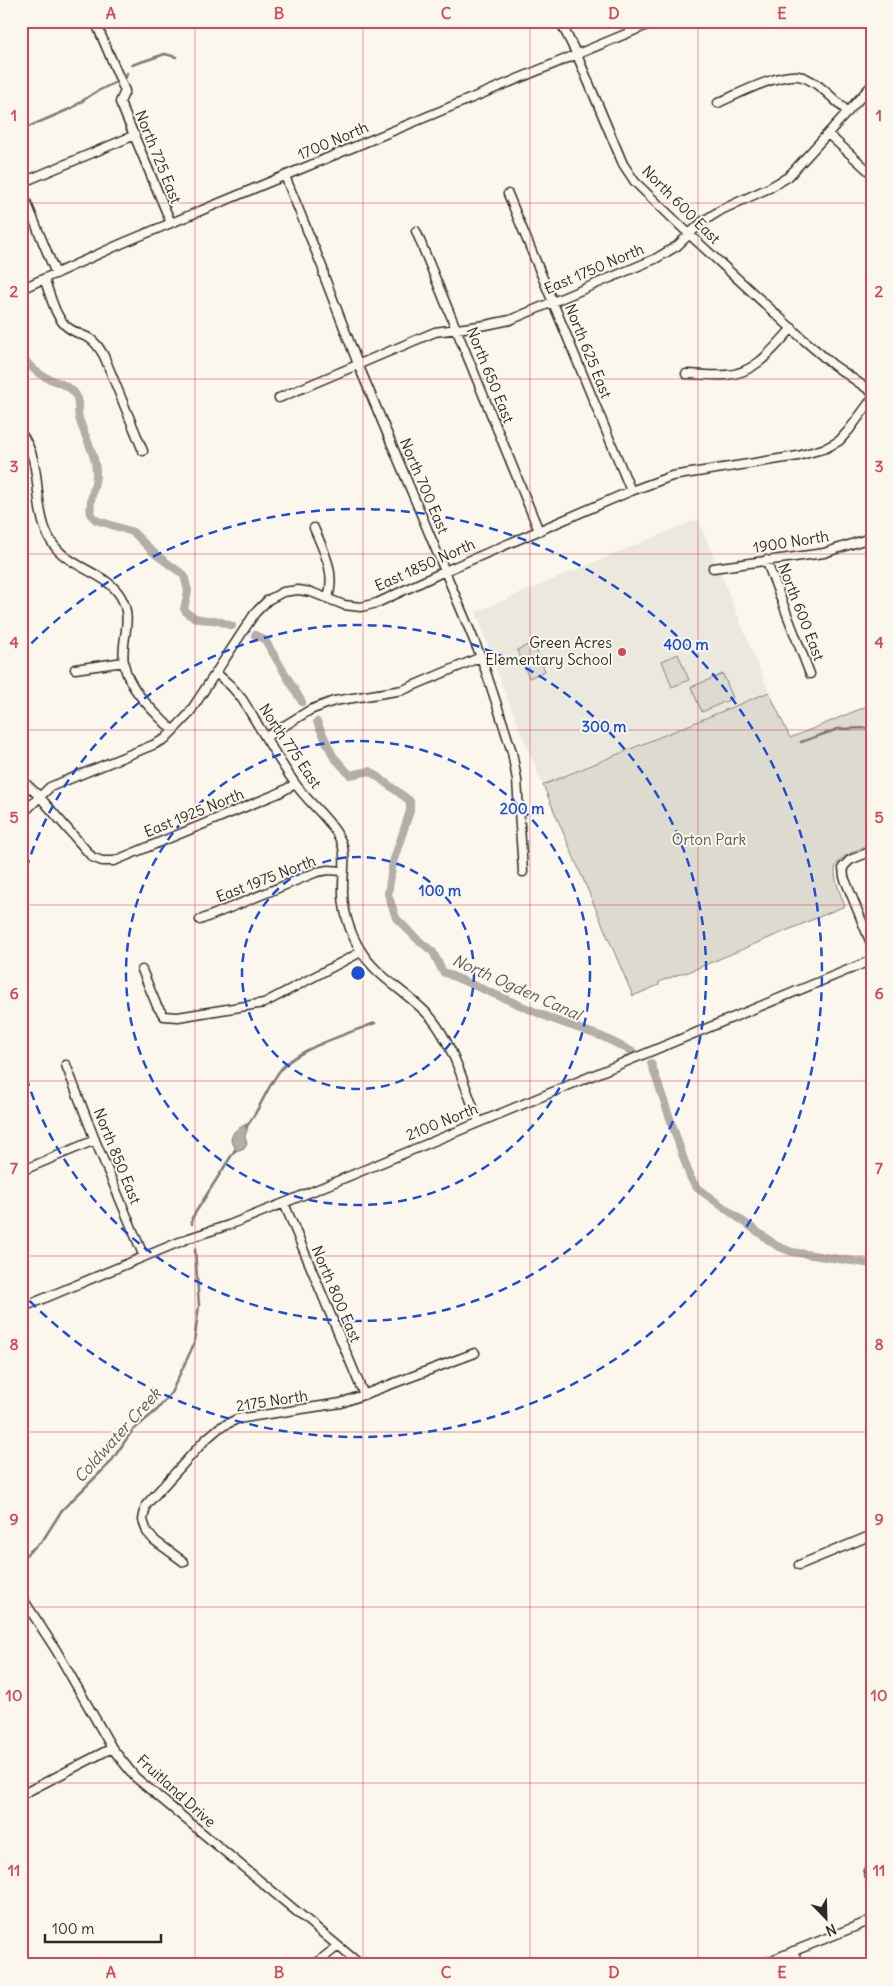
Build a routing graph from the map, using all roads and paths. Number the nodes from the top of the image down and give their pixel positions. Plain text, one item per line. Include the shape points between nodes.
1 (95, 21) edge
2 (560, 21) edge
3 (657, 21) edge
4 (577, 55) junction
5 (872, 85) edge
6 (718, 103) dead end
7 (848, 112) junction
8 (828, 134) junction
9 (134, 135) junction
10 (872, 174) edge
11 (284, 176) junction
12 (21, 183) edge
13 (21, 190) edge
14 (508, 194) dead end
15 (170, 223) junction
16 (416, 230) dead end
17 (689, 234) junction
18 (56, 274) junction
19 (44, 279) junction
20 (21, 288) edge
21 (552, 302) junction
22 (456, 328) junction
23 (792, 328) junction
24 (358, 364) junction
25 (686, 374) dead end
26 (872, 392) edge
27 (279, 398) dead end
28 (872, 399) edge
29 (21, 433) edge
30 (143, 451) dead end
31 (631, 491) junction
32 (314, 528) dead end
33 (539, 531) junction
34 (872, 536) edge
35 (766, 560) junction
36 (713, 568) dead end
37 (444, 571) junction
38 (328, 598) junction
39 (481, 657) junction
40 (124, 662) junction
41 (75, 669) dead end
42 (216, 673) junction
43 (810, 674) dead end
44 (173, 731) junction
45 (266, 737) junction
46 (21, 779) edge
47 (295, 784) junction
48 (39, 796) junction
49 (21, 815) edge
50 (872, 851) edge
51 (344, 871) junction
52 (523, 872) dead end
53 (200, 920) dead end
54 (872, 946) edge
55 (361, 952) junction
56 (872, 960) edge
57 (142, 970) dead end
58 (66, 1065) dead end
59 (478, 1122) junction
60 (95, 1140) junction
61 (21, 1171) edge
62 (284, 1203) junction
63 (144, 1257) junction
64 (21, 1308) edge
65 (475, 1353) dead end
66 (364, 1395) junction
67 (872, 1535) edge
68 (184, 1562) dead end
69 (799, 1565) dead end
70 (21, 1596) edge
71 (112, 1748) junction
72 (21, 1796) edge
73 (868, 1871) dead end
74 (872, 1881) edge
75 (872, 1920) edge
76 (338, 1946) junction
77 (793, 1951) junction
78 (314, 1965) edge
79 (361, 1965) edge
80 (760, 1965) edge
81 (799, 1965) edge

1 - 9 street, North 725 East via 125,91 120,102
2 - 4 street, North 600 East
3 - 4 street, 1700 North
4 - 11 street, 1700 North
4 - 17 street, North 600 East via 631,176
5 - 7 street, East 1750 North
6 - 7 street via 771,80 798,76 817,85
7 - 8 street, East 1750 North
8 - 10 street
8 - 17 street, East 1750 North via 788,177 721,210
9 - 12 street
9 - 15 street, North 725 East
11 - 15 street, 1700 North
11 - 24 street, North 700 East
13 - 18 street
14 - 21 street, North 625 East
15 - 18 street, 1700 North
16 - 22 street, North 650 East
17 - 21 street, East 1750 North via 677,246 655,259
17 - 23 street, North 600 East
18 - 19 street, 1700 North
19 - 20 street, 1700 North
19 - 30 street via 64,325 89,338 104,356
21 - 22 street, East 1750 North via 510,320
21 - 31 street, North 625 East
22 - 24 street, East 1750 North via 435,332
22 - 33 street, North 650 East
23 - 25 street via 763,359 744,371 727,375
23 - 26 street, North 600 East via 832,364
24 - 27 street, East 1750 North
24 - 37 street, North 700 East
28 - 31 street, East 1850 North via 849,430 826,448 798,456 672,476
29 - 40 street via 35,462 41,515 51,542 60,554 113,586 124,603 128,622
31 - 33 street, East 1850 North
32 - 38 street via 330,571 332,584
33 - 37 street, East 1850 North
34 - 35 street, 1900 North via 824,554
35 - 36 street, 1900 North
35 - 43 street, North 600 East
37 - 38 street, East 1850 North via 361,607 344,605
37 - 39 street, North 700 East
38 - 42 street, East 1850 North via 298,590 283,592 268,600 255,613
39 - 45 street via 403,690 322,704
39 - 52 street, North 700 East via 512,752
40 - 41 street
40 - 44 street via 132,684
42 - 44 street, East 1850 North via 188,716
42 - 45 street, North 775 East via 242,699
44 - 48 street, East 1850 North via 153,745 50,787
45 - 47 street, North 775 East
46 - 48 street
47 - 48 street, East 1925 North via 114,861 92,857
47 - 51 street, North 775 East via 334,829 342,844
48 - 49 street, East 1850 North
50 - 54 street via 850,860 844,867 844,877
51 - 53 street, East 1975 North via 317,872
51 - 55 street, North 775 East via 344,908
55 - 57 street via 264,1003 178,1017 164,1016
55 - 59 street, North 775 East via 375,969 431,1017 441,1031
56 - 59 street, 2100 North
58 - 60 street, North 850 East
59 - 62 street, 2100 North
60 - 61 street
60 - 63 street, North 850 East
62 - 63 street, 2100 North
62 - 66 street, North 800 East
63 - 64 street, 2100 North
65 - 66 street, 2175 North
66 - 68 street, 2175 North via 307,1410 237,1419 205,1440 146,1505 144,1520 147,1532
67 - 69 street
70 - 71 street, Fruitland Drive
71 - 72 street
71 - 76 street, Fruitland Drive via 136,1777
73 - 74 street
75 - 77 street
76 - 78 street
76 - 79 street, Fruitland Drive
77 - 80 street
77 - 81 street

